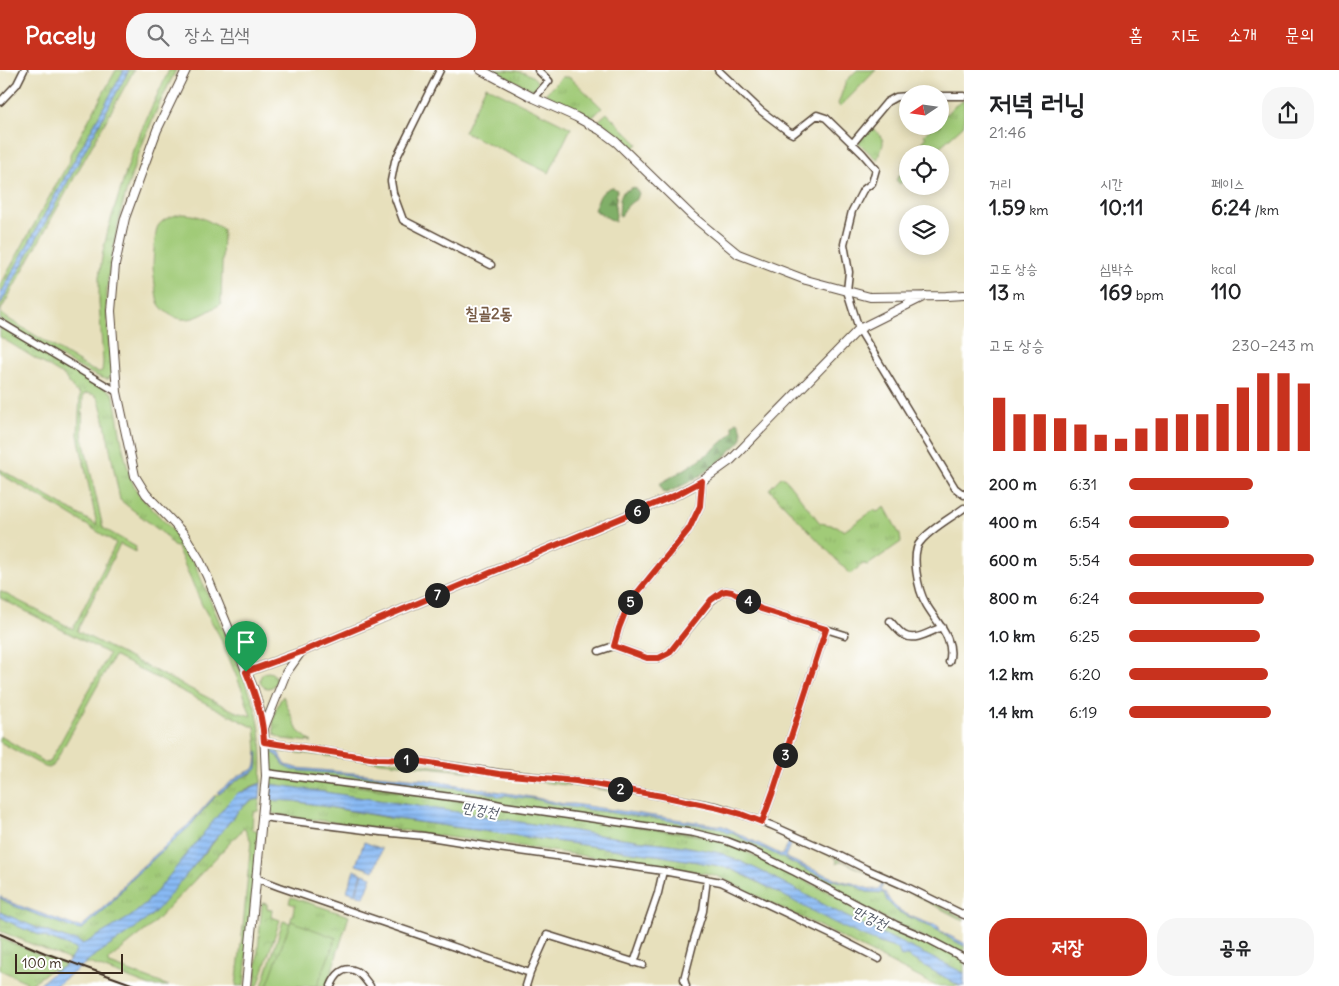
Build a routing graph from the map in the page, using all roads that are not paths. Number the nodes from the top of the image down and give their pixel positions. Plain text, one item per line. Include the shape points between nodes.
1 (24, 70) edge
2 (186, 70) edge
3 (440, 70) edge
4 (481, 70) edge
5 (538, 70) edge
6 (718, 70) edge
7 (949, 96) edge
8 (964, 96) edge
9 (899, 97) edge
10 (534, 98) junction
11 (0, 102) edge
12 (852, 144) junction
13 (491, 265) dead end
14 (847, 291) junction
15 (964, 295) edge
16 (925, 296) junction
17 (0, 322) edge
18 (859, 329) junction
19 (117, 392) junction
20 (702, 481) junction
21 (964, 495) edge
22 (964, 508) edge
23 (890, 621) dead end
24 (942, 626) junction
25 (826, 629) junction
26 (845, 635) dead end
27 (614, 646) junction
28 (598, 650) dead end
29 (301, 652) junction
30 (949, 662) dead end
31 (246, 672) junction
32 (264, 730) junction
33 (264, 742) junction
34 (266, 774) junction
35 (262, 814) junction
36 (762, 822) junction
37 (663, 871) junction
38 (256, 878) junction
39 (708, 879) junction
40 (964, 915) edge
41 (964, 958) edge
42 (878, 959) dead end
43 (634, 963) junction
44 (642, 965) dead end
45 (530, 973) junction
46 (246, 986) edge
47 (331, 986) edge
48 (370, 986) edge
49 (526, 986) edge
50 (686, 986) edge

1 - 11 street via 17,84
2 - 19 street via 157,130 125,218 115,265 111,311
3 - 13 street via 395,161 390,181 393,194 403,220
4 - 10 street
5 - 10 street via 549,80
6 - 12 street via 760,110 789,132 794,134 817,115 826,118
7 - 8 street
9 - 12 street via 887,102
10 - 14 street via 576,117 616,142 692,216 738,254 806,280
12 - 14 street via 876,169 872,183 863,190 852,211 844,244 849,272
14 - 16 street via 870,297
14 - 18 street
15 - 16 street
16 - 18 street
17 - 19 street
18 - 20 street via 732,460
18 - 21 street via 955,488
19 - 31 street via 135,476 146,494 184,534 198,557
20 - 27 street via 700,506 689,529 629,603
20 - 29 street via 676,495
22 - 24 street via 927,535 916,550 925,603
23 - 24 street via 904,635 911,637 919,637
24 - 30 street via 951,649
25 - 26 street
25 - 27 street via 761,609 726,591 711,600 669,653 659,658 647,658
25 - 36 street
27 - 28 street
29 - 31 street
29 - 32 street via 286,672
31 - 32 street
32 - 33 street
33 - 34 street
33 - 36 street via 377,759 411,760 499,774 576,781 719,808
34 - 35 street
34 - 41 street via 482,801 694,833 727,841
35 - 37 street
35 - 38 street
36 - 40 street
37 - 39 street
37 - 43 street
38 - 45 street
38 - 46 street
39 - 42 street via 721,882
39 - 50 street via 703,911 684,979
43 - 44 street
43 - 45 street via 546,934
45 - 49 street
47 - 48 street via 340,972 351,970

